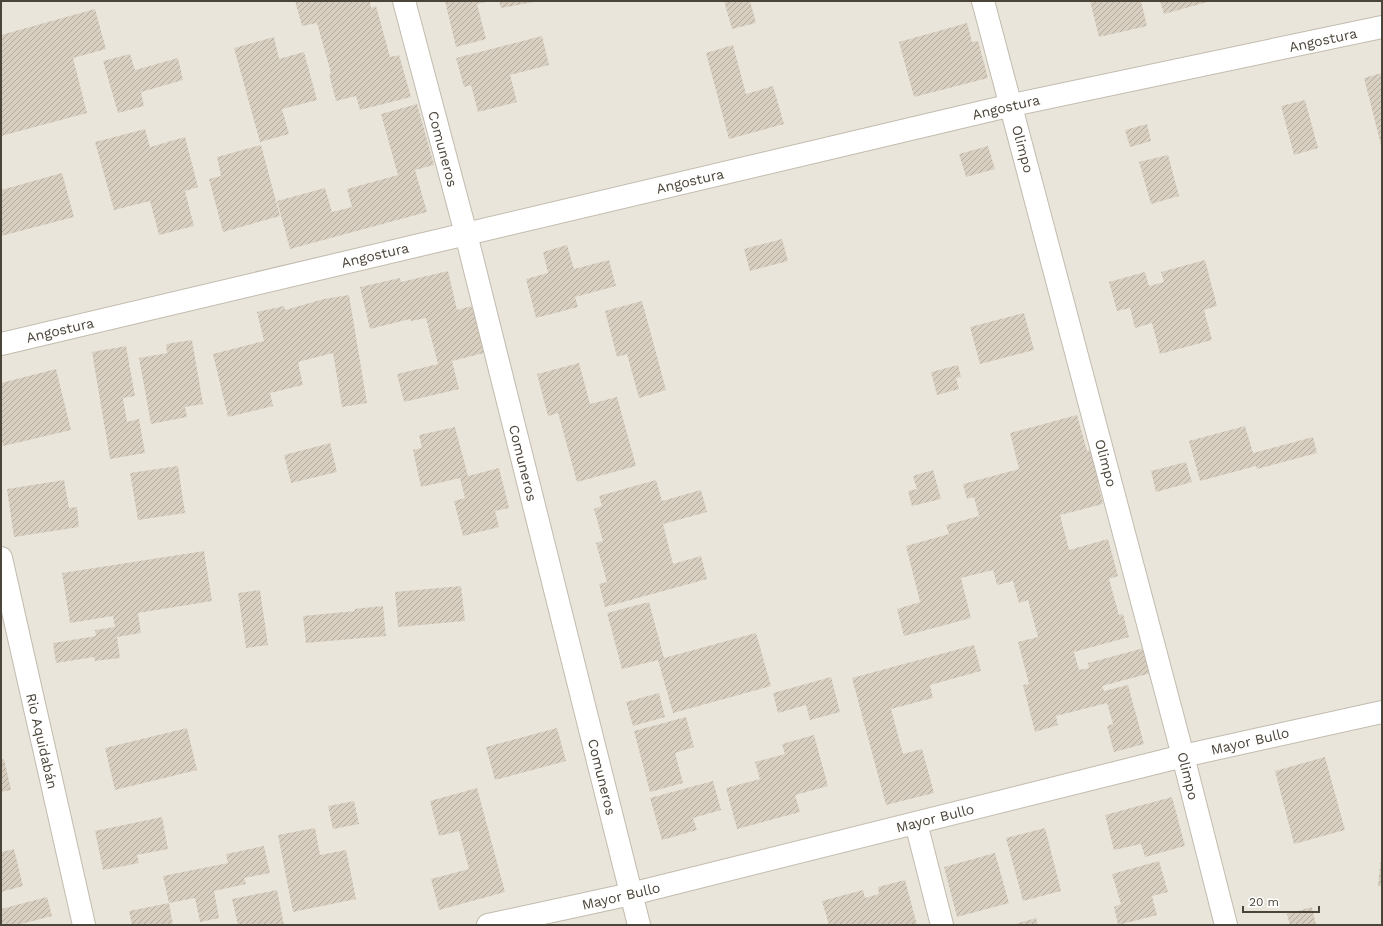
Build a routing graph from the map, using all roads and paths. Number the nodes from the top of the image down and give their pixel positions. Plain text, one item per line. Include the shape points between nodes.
1 (404, 1) edge
2 (983, 1) edge
3 (1382, 28) edge
4 (1012, 105) junction
5 (466, 234) junction
6 (1, 344) edge
7 (1, 558) edge
8 (1382, 712) edge
9 (1183, 756) junction
10 (916, 823) junction
11 (631, 894) junction
12 (84, 925) edge
13 (488, 925) edge
14 (639, 925) edge
15 (942, 925) edge
16 (1226, 925) edge

1 - 5 street, Comuneros
2 - 4 street, Olimpo
3 - 4 street, Angostura
4 - 5 street, Angostura
4 - 9 street, Olimpo
5 - 6 street, Angostura
5 - 11 street, Comuneros
7 - 12 street, Rio Aquidabán
8 - 9 street, Mayor Bullo
9 - 10 street, Mayor Bullo
9 - 16 street, Olimpo
10 - 11 street, Mayor Bullo
10 - 15 street
11 - 13 street, Mayor Bullo
11 - 14 street, Comuneros

